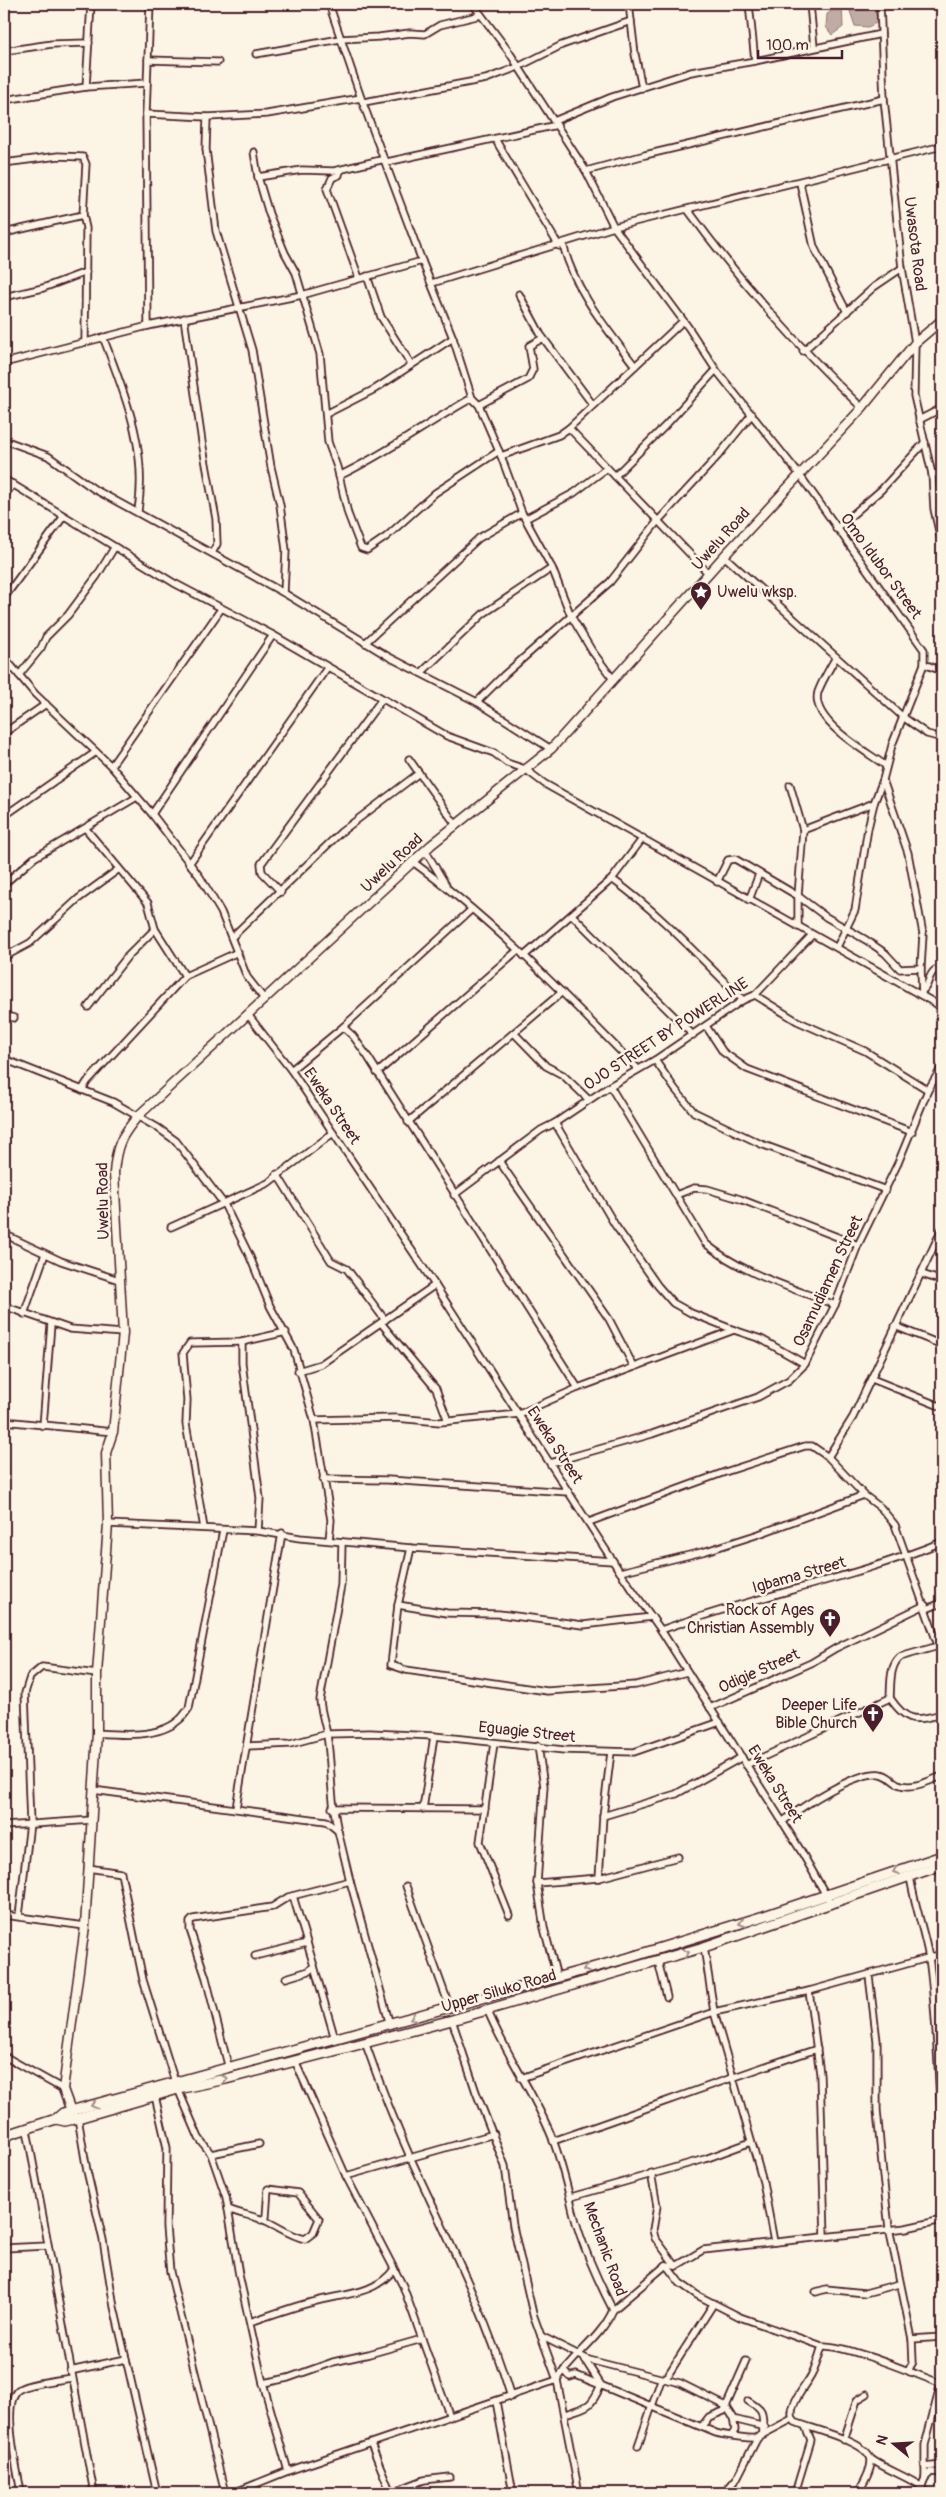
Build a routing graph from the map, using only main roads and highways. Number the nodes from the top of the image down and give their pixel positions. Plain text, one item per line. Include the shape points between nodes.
1 (942, 1856) edge
2 (942, 1865) edge
3 (176, 2086) junction
4 (75, 2114) junction
5 (4, 2136) edge

1 -> 3 main road, Upper Siluko Road via 628,1958
3 -> 2 main road, Upper Siluko Road via 296,2061 704,1948
3 -> 4 main road, Upper Siluko Road
3 - 4 main road, Upper Siluko Road via 155,2096
4 - 5 main road, Upper Siluko Road via 63,2113 56,2119

